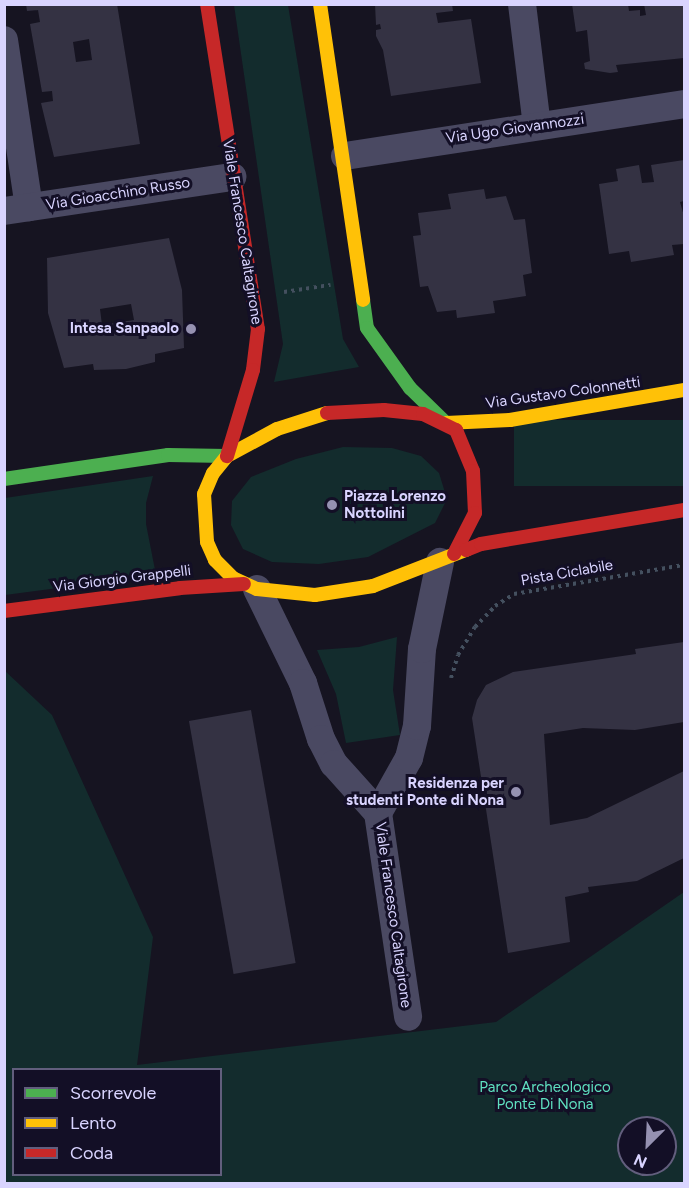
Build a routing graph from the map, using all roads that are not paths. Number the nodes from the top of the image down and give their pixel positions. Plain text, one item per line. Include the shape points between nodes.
1 (207, 4) edge
2 (320, 4) edge
3 (522, 4) edge
4 (4, 40) edge
5 (684, 104) edge
6 (537, 126) junction
7 (345, 156) junction
8 (232, 177) junction
9 (17, 209) edge
10 (684, 390) edge
11 (446, 423) junction
12 (227, 456) junction
13 (4, 479) edge
14 (684, 510) edge
15 (447, 558) junction
16 (251, 586) junction
17 (4, 611) edge
18 (378, 813) junction
19 (408, 1017) dead end

1 - 8 street, Viale Francesco Caltagirone
2 - 7 street
3 - 6 street
4 - 9 street
5 - 6 street, Via Ugo Giovannozzi
6 - 7 street, Via Ugo Giovannozzi
7 - 11 street via 367,328 410,388
8 - 9 street, Via Gioacchino Russo
8 - 12 street, Viale Francesco Caltagirone via 258,328 253,370
10 - 11 street, Via Gustavo Colonnetti via 510,420
11 - 12 street via 423,414 384,410 331,412 277,429
11 - 15 street via 464,443 475,513
12 - 13 street via 168,455
12 - 16 street via 204,494 207,542 215,560
14 - 15 street via 481,544
15 - 16 street via 345,594 285,594
15 - 18 street, Viale Francesco Caltagirone via 422,649 417,726 409,758
16 - 17 street, Via Giorgio Grappelli via 180,588
16 - 18 street, Viale Francesco Caltagirone via 299,674 321,739 334,764
18 - 19 street, Viale Francesco Caltagirone

